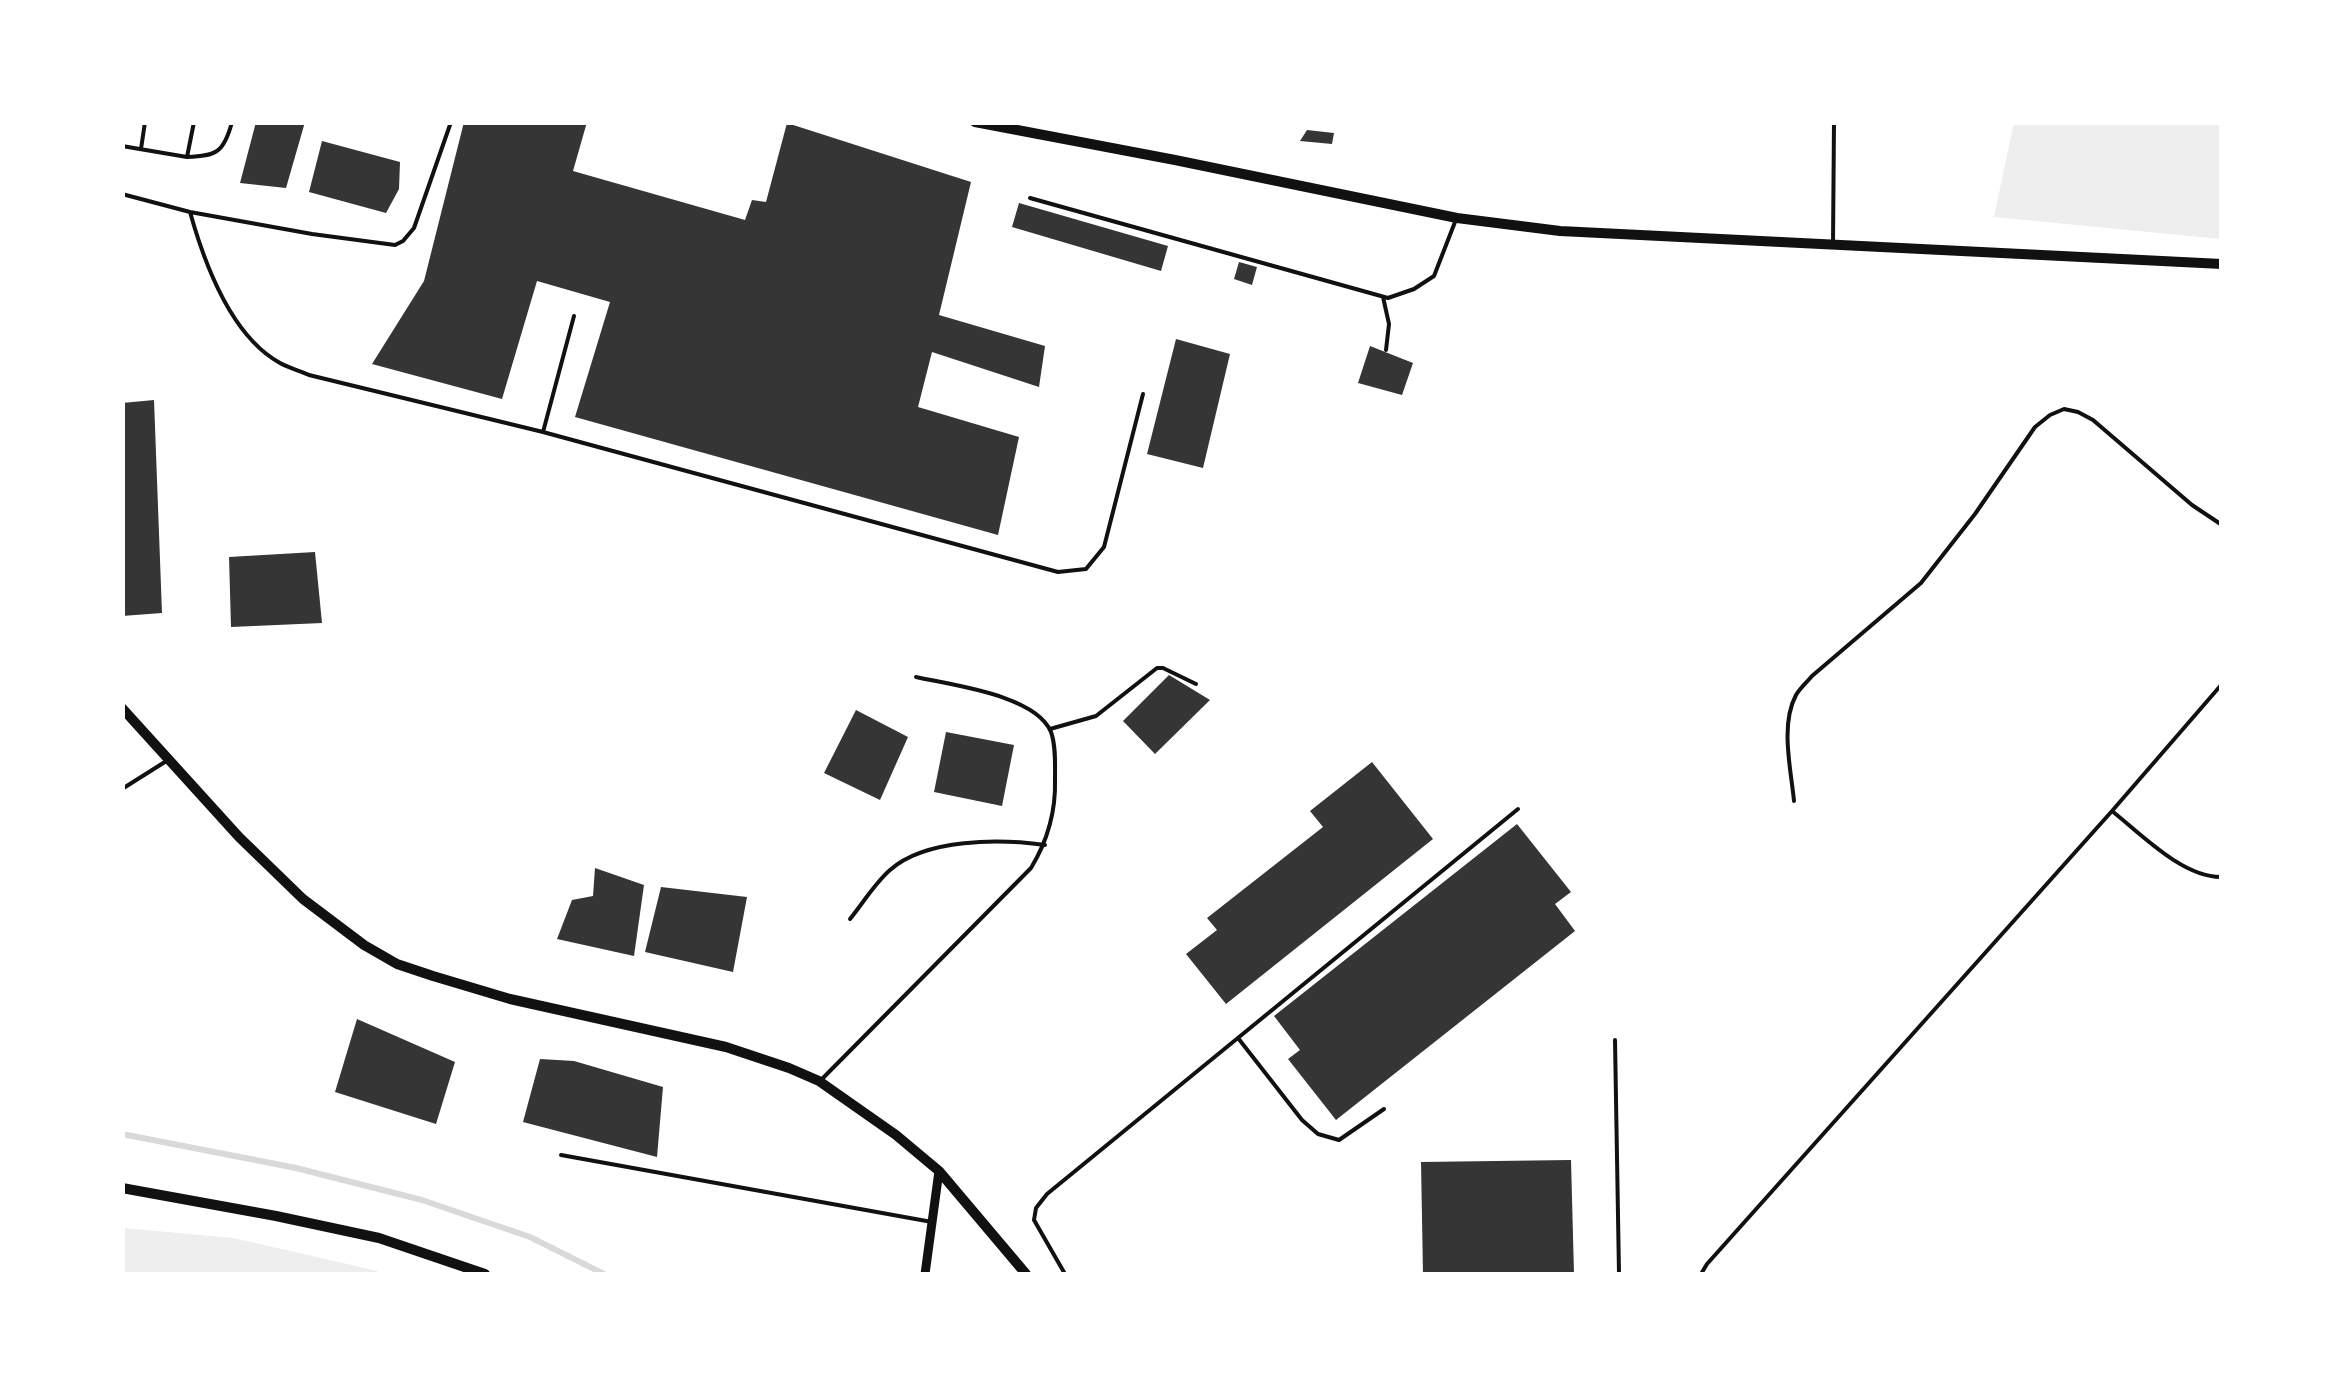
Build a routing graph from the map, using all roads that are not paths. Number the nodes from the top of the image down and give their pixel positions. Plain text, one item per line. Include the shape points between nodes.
1 (145, 122) edge
2 (194, 122) edge
3 (232, 122) edge
4 (451, 122) edge
5 (976, 122) edge
6 (1834, 122) edge
7 (122, 146) edge
8 (141, 150) junction
9 (187, 157) junction
10 (122, 194) edge
11 (1030, 198) dead end
12 (190, 212) junction
13 (1457, 218) junction
14 (1833, 245) junction
15 (2222, 264) edge
16 (1383, 297) junction
17 (574, 316) dead end
18 (1386, 350) dead end
19 (1143, 394) dead end
20 (543, 432) junction
21 (2222, 524) edge
22 (916, 677) dead end
23 (1196, 684) dead end
24 (2222, 684) edge
25 (122, 708) edge
26 (1050, 729) junction
27 (168, 760) junction
28 (122, 789) edge
29 (1794, 802) dead end
30 (1518, 810) dead end
31 (2112, 811) junction
32 (1045, 845) junction
33 (2222, 876) edge
34 (850, 919) dead end
35 (1238, 1038) junction
36 (1615, 1040) dead end
37 (819, 1082) junction
38 (1384, 1110) dead end
39 (561, 1155) dead end
40 (939, 1172) junction
41 (122, 1188) edge
42 (932, 1222) junction
43 (486, 1274) edge
44 (926, 1274) edge
45 (1026, 1274) edge
46 (1065, 1274) edge
47 (1619, 1274) edge
48 (1701, 1274) edge

1 - 8 lane
2 - 9 lane
3 - 9 lane via 219,151
4 - 12 lane via 414,228 396,245
5 - 13 street
6 - 14 lane
7 - 8 lane
8 - 9 lane
10 - 12 lane
11 - 16 lane
12 - 20 lane via 222,299 280,363
13 - 14 street via 1560,232
13 - 16 lane via 1434,276
14 - 15 street
16 - 18 lane
17 - 20 lane
19 - 20 lane via 1104,546 1086,570 1058,572
21 - 29 lane via 2094,420 2064,409 2050,415 1921,583 1797,693 1788,735
22 - 26 lane via 1009,699 1038,714
23 - 26 lane via 1158,668 1096,716
24 - 31 lane
25 - 27 street
26 - 32 lane via 1056,784
27 - 28 lane
27 - 37 street via 303,899 397,964 510,999 726,1047
30 - 35 lane
31 - 33 lane via 2186,869
31 - 48 lane
32 - 34 lane via 972,842 908,857 888,871
32 - 37 lane via 1031,868
35 - 38 lane via 1318,1134 1339,1140
35 - 46 lane via 1036,1208 1034,1220
36 - 47 lane
37 - 40 street
39 - 42 lane
40 - 42 street
40 - 45 street
41 - 43 street via 379,1238
42 - 44 street

